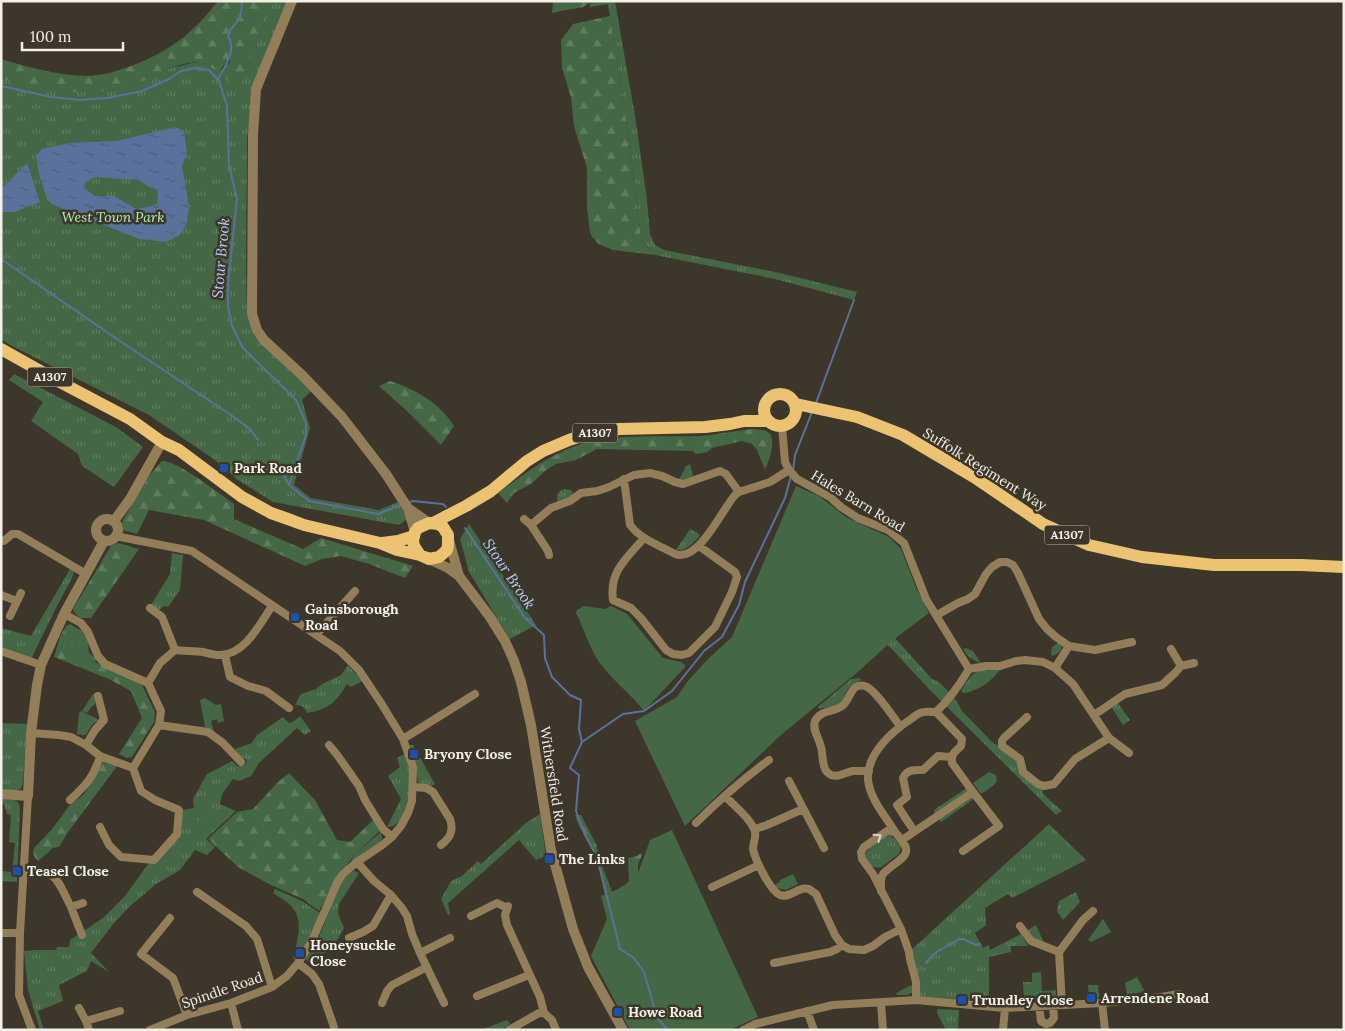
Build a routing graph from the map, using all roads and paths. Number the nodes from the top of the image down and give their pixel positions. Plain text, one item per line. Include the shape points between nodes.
1 (292, 1) edge
2 (1, 349) edge
3 (764, 406) junction
4 (795, 410) junction
5 (744, 421) junction
6 (769, 421) junction
7 (782, 426) junction
8 (162, 442) junction
9 (789, 470) junction
10 (624, 479) junction
11 (740, 492) junction
12 (406, 504) junction
13 (466, 506) junction
14 (524, 519) dead end
15 (114, 521) junction
16 (431, 523) junction
17 (531, 525) junction
18 (414, 534) junction
19 (116, 536) junction
20 (449, 538) junction
21 (644, 538) junction
22 (1, 540) edge
23 (104, 540) junction
24 (380, 543) junction
25 (699, 546) junction
26 (549, 556) dead end
27 (425, 557) junction
28 (1344, 567) edge
29 (86, 574) junction
30 (459, 576) junction
31 (355, 591) dead end
32 (20, 594) dead end
33 (1, 595) edge
34 (16, 601) junction
35 (272, 606) junction
36 (150, 608) dead end
37 (64, 614) junction
38 (937, 615) junction
39 (10, 616) dead end
40 (316, 636) junction
41 (1132, 642) dead end
42 (1069, 646) junction
43 (1172, 649) dead end
44 (175, 650) junction
45 (1, 651) edge
46 (225, 655) junction
47 (1194, 662) dead end
48 (41, 665) junction
49 (1181, 666) junction
50 (1055, 668) junction
51 (969, 669) junction
52 (148, 683) junction
53 (475, 694) dead end
54 (98, 696) dead end
55 (289, 708) dead end
56 (936, 712) junction
57 (1094, 715) junction
58 (1027, 717) dead end
59 (159, 725) junction
60 (900, 726) junction
61 (31, 733) junction
62 (1109, 738) junction
63 (403, 739) junction
64 (86, 745) junction
65 (329, 745) dead end
66 (1129, 753) dead end
67 (100, 756) junction
68 (951, 757) junction
69 (769, 760) dead end
70 (241, 762) dead end
71 (133, 768) junction
72 (869, 771) junction
73 (789, 781) dead end
74 (414, 787) junction
75 (974, 792) junction
76 (1, 794) edge
77 (28, 796) junction
78 (725, 796) junction
79 (70, 800) dead end
80 (803, 809) junction
81 (696, 823) dead end
82 (100, 827) dead end
83 (755, 829) junction
84 (895, 832) junction
85 (914, 832) junction
86 (392, 837) junction
87 (902, 840) junction
88 (441, 845) dead end
89 (824, 848) dead end
90 (963, 851) dead end
91 (357, 862) junction
92 (759, 865) junction
93 (24, 869) junction
94 (884, 872) junction
95 (873, 874) junction
96 (712, 887) dead end
97 (881, 891) junction
98 (197, 892) dead end
99 (391, 896) junction
100 (83, 903) dead end
101 (71, 907) junction
102 (1094, 911) dead end
103 (472, 916) dead end
104 (170, 918) dead end
105 (1020, 926) dead end
106 (901, 929) junction
107 (1, 933) edge
108 (20, 933) junction
109 (82, 935) dead end
110 (348, 938) dead end
111 (450, 938) dead end
112 (842, 945) junction
113 (1059, 952) junction
114 (420, 953) junction
115 (298, 963) junction
116 (774, 963) dead end
117 (427, 967) junction
118 (529, 975) junction
119 (272, 986) junction
120 (1179, 994) dead end
121 (477, 996) dead end
122 (916, 1000) junction
123 (231, 1003) junction
124 (444, 1003) dead end
125 (881, 1003) junction
126 (1102, 1003) junction
127 (383, 1004) dead end
128 (1058, 1005) junction
129 (1039, 1006) junction
130 (79, 1008) dead end
131 (1005, 1008) junction
132 (120, 1011) dead end
133 (807, 1011) junction
134 (544, 1013) junction
135 (188, 1015) junction
136 (86, 1021) junction
137 (334, 1027) dead end
138 (32, 1030) edge
139 (89, 1030) edge
140 (150, 1030) edge
141 (238, 1030) edge
142 (509, 1030) edge
143 (556, 1030) edge
144 (623, 1030) edge
145 (743, 1030) edge
146 (814, 1030) edge
147 (883, 1030) edge
148 (1003, 1030) edge
149 (1105, 1030) edge

1 - 12 street via 256,89 252,314 264,340 342,417
2 - 8 main road, A1307 via 130,419
3 - 4 main road via 768,399 784,394 791,398
3 - 5 main road
3 - 6 main road
4 - 7 main road via 792,420
4 - 28 main road, Suffolk Regiment Way / A1307 via 857,417 903,435 974,477 1043,524 1089,545 1142,557 1214,565
5 - 6 main road
5 - 13 main road, A1307 via 705,427 618,429 584,435 543,451
6 - 7 main road
7 - 9 street via 785,462
8 - 15 street
8 - 24 main road, A1307 via 271,513 304,525
9 - 11 street via 770,482
9 - 38 street, Hales Barn Road via 858,518 888,530 904,543 926,599
10 - 11 street via 650,473 683,484 720,471
10 - 17 street via 598,491 581,493 570,502 551,508
10 - 21 street via 630,525
11 - 25 street via 729,502
12 - 16 street
12 - 18 street
13 - 16 main road
13 - 20 main road via 453,523
14 - 17 street
15 - 19 street via 118,528
15 - 23 street via 103,519 96,526 96,533
16 - 18 main road, A1307 via 418,528
16 - 20 main road via 443,527
17 - 26 street
18 - 24 main road, A1307 via 398,541
18 - 27 main road via 414,546
19 - 23 street
19 - 35 street, Spindle Road via 192,551
20 - 27 main road via 443,554
20 - 30 street, Withersfield Road
21 - 25 street via 677,554 691,552
21 - 25 street via 617,570 611,589 612,600 631,608 673,654 689,652 715,627 737,577 735,572
22 - 29 street via 18,534
23 - 29 street
24 - 27 main road, A1307
27 - 30 street, Withersfield Road
29 - 37 street
30 - 144 street, Withersfield Road via 490,617 514,661 530,725 551,850 573,929 588,967
31 - 40 street
32 - 34 street
33 - 34 street
34 - 39 street
35 - 40 street, Spindle Road
35 - 46 street via 248,642
36 - 44 street via 162,618
37 - 48 street
37 - 52 street via 81,623 105,664
38 - 42 street via 975,594 992,567 1007,562 1013,564 1039,619
38 - 51 street, Hales Barn Road
40 - 63 street, Spindle Road via 340,651 359,670
41 - 42 street via 1095,650
42 - 50 street
43 - 49 street
44 - 46 street
44 - 52 street via 160,663
45 - 48 street
46 - 55 street via 230,677 266,691
47 - 49 street
48 - 61 street
49 - 57 street via 1162,685 1125,694
50 - 51 street via 1043,662 1025,660
50 - 57 street via 1073,684
51 - 56 street via 957,690
52 - 59 street via 161,711
53 - 63 street
54 - 64 street via 104,720
56 - 60 street via 922,712
56 - 68 street via 962,739 961,746
57 - 62 street
58 - 62 street via 1004,738 1002,746 1020,759 1023,772 1044,786 1054,784 1075,760
59 - 70 street via 208,732
59 - 71 street
60 - 72 street via 875,754
60 - 72 street via 871,688 863,685 851,691 842,706 818,716 814,726 826,770 837,776
61 - 64 street via 71,737
61 - 77 street
62 - 66 street
63 - 74 street, Spindle Road via 413,767
64 - 67 street
65 - 86 street via 359,786 383,829
67 - 71 street
67 - 79 street via 96,770
68 - 75 street
68 - 85 street via 938,756 923,770 910,770 902,778 907,797 897,805
69 - 78 street
71 - 82 street via 140,791 178,810 177,834 154,860 121,857 109,845
72 - 84 street via 868,782 872,792
73 - 80 street
74 - 86 street, Spindle Road via 408,813
74 - 88 street via 433,792 450,819 451,834
75 - 85 street
75 - 90 street via 999,826
76 - 77 street
77 - 93 street
78 - 81 street
78 - 83 street
80 - 83 street
80 - 89 street
83 - 92 street via 753,846
84 - 87 street
95 -> 84 street via 861,852 886,832
85 - 87 street
86 - 91 street, Spindle Road
87 - 94 street via 907,853
91 - 99 street
91 - 115 street, Spindle Road via 337,883 318,929
92 - 96 street
92 - 112 street via 781,896 802,889 816,894
93 - 101 street via 41,870 52,875
93 - 108 street
94 - 95 street
94 - 97 street
95 - 97 street
97 - 106 street
98 - 119 street via 246,926 257,939
99 - 110 street via 373,926
99 - 114 street via 407,916
100 - 101 street
101 - 109 street
102 - 113 street via 1083,920
103 - 118 street via 497,903 508,907 505,915 507,925
104 - 135 street via 141,954 173,978
105 - 113 street via 1031,941
106 - 112 street via 864,950 848,949
106 - 122 street via 916,982
107 - 108 street
108 - 138 street via 20,995
111 - 114 street
112 - 116 street via 830,952
113 - 128 street
114 - 117 street
115 - 119 street, Spindle Road
115 - 137 street via 319,984
117 - 124 street
117 - 127 street via 392,986
118 - 121 street
118 - 134 street
119 - 123 street, Spindle Road
120 - 126 street
122 - 125 street
122 - 131 street
123 - 135 street, Spindle Road
123 - 141 street
125 - 133 street via 833,1005
125 - 147 street
126 - 128 street
126 - 149 street
128 - 129 street
128 - 129 street via 1050,1024 1041,1021
129 - 131 street
130 - 136 street
131 - 148 street
132 - 136 street
133 - 145 street
133 - 146 street
134 - 142 street via 538,1013
134 - 143 street
135 - 140 street, Spindle Road
136 - 139 street

